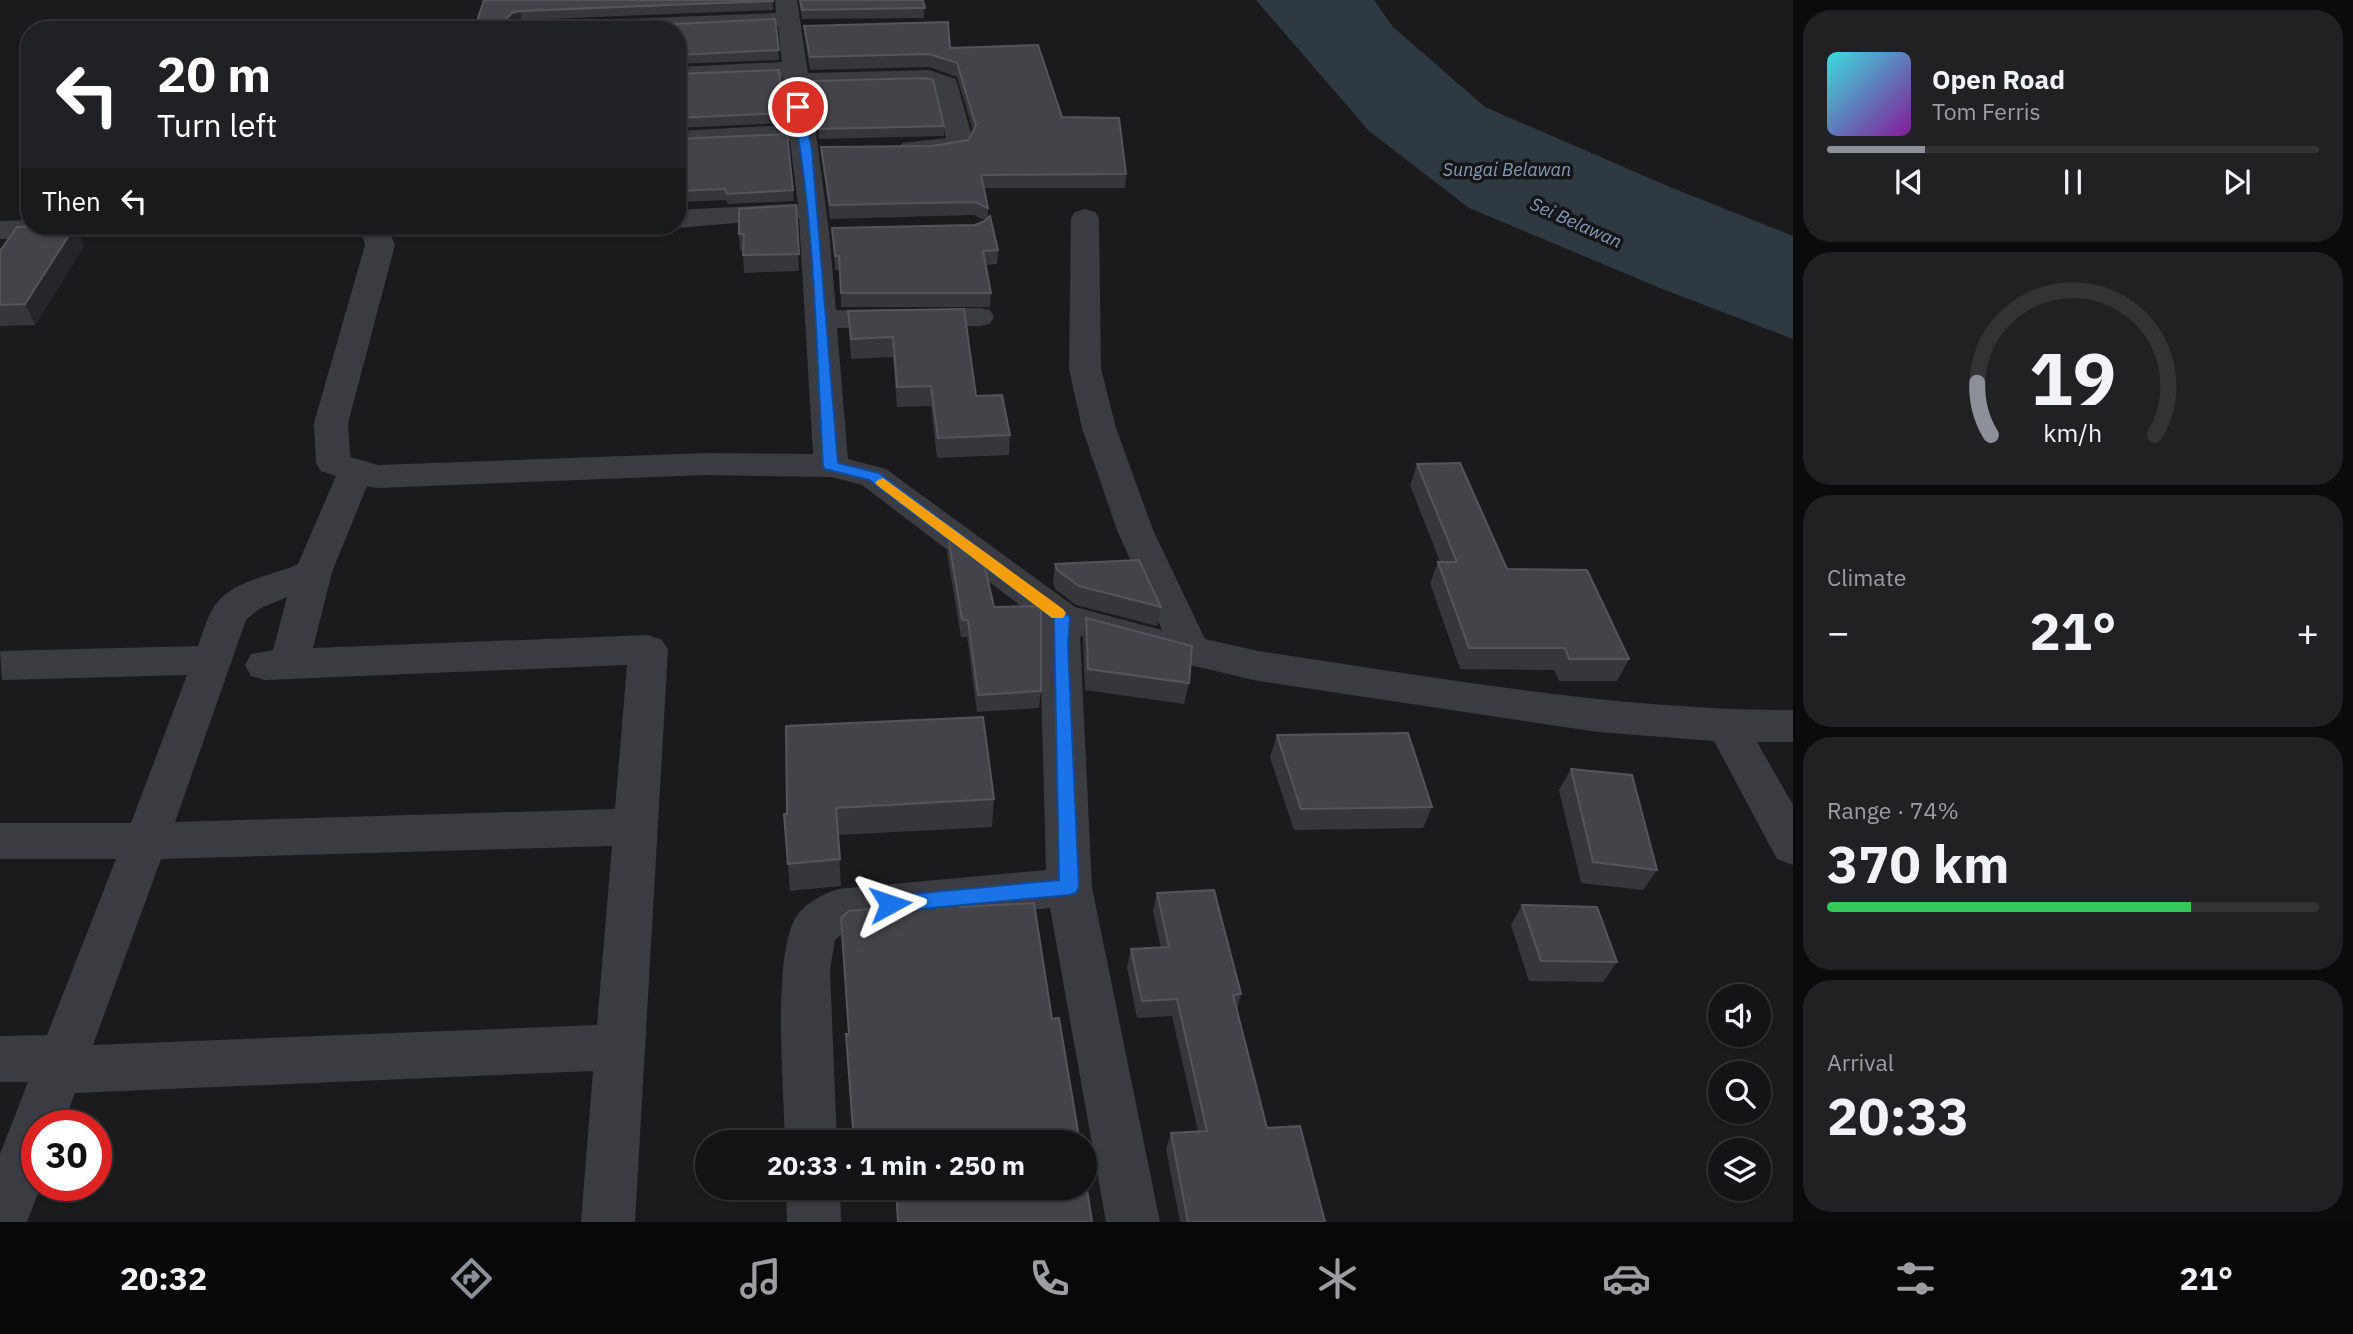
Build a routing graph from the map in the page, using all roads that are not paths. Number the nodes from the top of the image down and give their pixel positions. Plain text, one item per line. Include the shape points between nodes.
1 (795, 19) edge
2 (686, 23) edge
3 (686, 74) edge
4 (793, 75) junction
5 (686, 139) edge
6 (814, 144) junction
7 (890, 150) edge
8 (1085, 218) dead end
9 (686, 219) edge
10 (823, 224) junction
11 (21, 229) edge
12 (0, 230) edge
13 (378, 235) edge
14 (979, 317) dead end
15 (820, 319) junction
16 (831, 466) junction
17 (356, 471) junction
18 (313, 572) junction
19 (1062, 617) junction
20 (1191, 651) junction
21 (212, 660) junction
22 (2, 666) dead end
23 (1727, 726) junction
24 (1793, 726) edge
25 (635, 827) junction
26 (146, 841) junction
27 (0, 842) edge
28 (1793, 846) edge
29 (1069, 887) junction
30 (620, 1047) junction
31 (0, 1059) edge
32 (60, 1064) junction
33 (43, 1110) edge
34 (811, 1130) edge
35 (21, 1167) edge
36 (813, 1200) edge
37 (0, 1221) edge
38 (608, 1222) edge
39 (814, 1222) edge
40 (1133, 1222) edge

1 - 2 street
1 - 4 street
3 - 4 street
4 - 6 street
4 - 7 street via 929,77 947,84 958,145
5 - 6 street
6 - 10 street
8 - 20 street via 1085,369 1099,428 1135,530
9 - 10 street
10 - 15 street
11 - 12 street
13 - 17 street via 380,245 331,423 333,463
14 - 15 street
15 - 16 street
16 - 17 street via 706,464 376,477
16 - 19 street via 874,477
17 - 18 street
18 - 21 street via 239,601 229,614
18 - 25 street via 277,665 648,650
19 - 20 street
19 - 29 street
20 - 23 street via 1449,696 1598,716
21 - 22 street
21 - 26 street
23 - 24 street
23 - 28 street
25 - 26 street
25 - 30 street
26 - 27 street
26 - 32 street
29 - 34 street via 838,909 813,930 806,970
29 - 40 street
30 - 32 street
30 - 38 street
31 - 32 street
32 - 33 street
35 - 37 street
36 - 39 street

